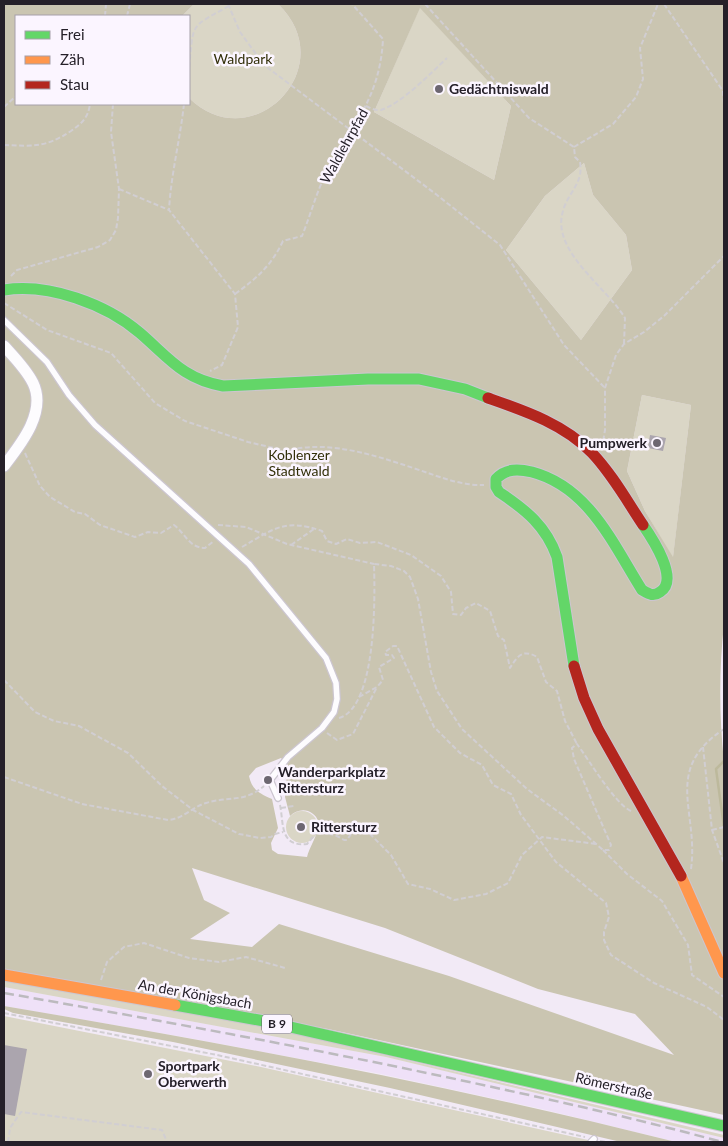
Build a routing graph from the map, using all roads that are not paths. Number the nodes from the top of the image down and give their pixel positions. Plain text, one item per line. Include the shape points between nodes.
1 (6, 285) edge
2 (4, 320) edge
3 (4, 346) edge
4 (4, 466) edge
5 (278, 798) dead end
6 (724, 973) edge
7 (4, 975) edge
8 (497, 1073) joint
9 (724, 1126) edge

1 - 6 street via 39,289 112,315 138,331 182,373 209,385 391,378 436,381 538,416 576,439 597,459 633,509 664,561 668,580 665,589 658,594 650,595 642,590 597,518 571,490 544,476 515,470 500,474 495,485 534,515 552,540 574,665 584,698 688,888
2 - 5 lane via 47,362 94,425 237,551 272,588 326,658 334,675 336,705 322,728 288,757 270,780
3 - 4 street via 29,377 36,395 34,418
7 - 8 street, An der Königsbach / B 9 via 264,1022
8 - 9 street, Römerstraße / B 9

